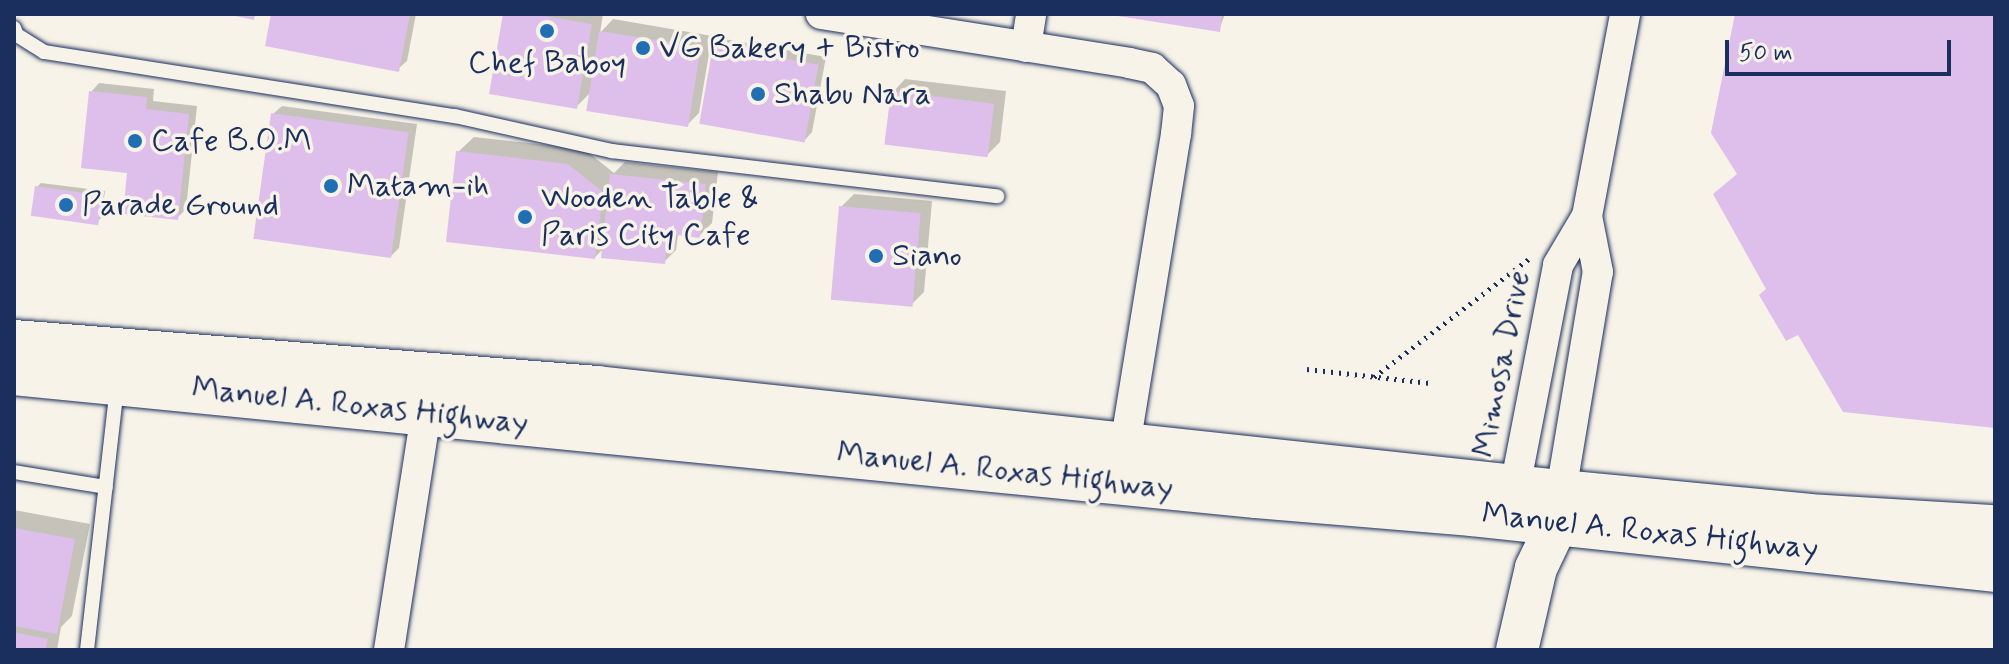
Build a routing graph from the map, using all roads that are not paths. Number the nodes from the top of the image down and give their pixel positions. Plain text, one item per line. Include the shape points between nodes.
1 (821, 14) edge
2 (1031, 14) edge
3 (1625, 14) edge
4 (14, 28) edge
5 (1026, 47) junction
6 (997, 196) dead end
7 (1587, 216) junction
8 (14, 342) edge
9 (120, 367) junction
10 (14, 373) edge
11 (430, 393) junction
12 (1122, 464) junction
13 (14, 472) edge
14 (106, 487) junction
15 (1513, 503) junction
16 (1559, 508) junction
17 (1995, 527) edge
18 (1536, 568) junction
19 (1995, 570) edge
20 (87, 650) edge
21 (389, 650) edge
22 (1517, 650) edge

1 - 5 street
2 - 5 street
3 - 7 street, Mimosa Drive
4 - 6 lane via 44,52 455,116 612,151
5 - 12 street via 1152,68 1171,85 1179,106
7 - 15 street, Mimosa Drive via 1562,259
7 - 16 street, Mimosa Drive via 1598,272
8 - 9 main road, Manuel A. Roxas Highway
9 - 10 main road, Manuel A. Roxas Highway
9 - 11 main road, Manuel A. Roxas Highway
9 - 14 lane
11 - 12 main road, Manuel A. Roxas Highway
11 - 21 street
12 - 15 main road, Manuel A. Roxas Highway
13 - 14 lane
14 - 20 lane
15 - 16 main road, Manuel A. Roxas Highway
15 - 18 street
16 - 17 main road, Manuel A. Roxas Highway
16 - 18 street
16 - 19 main road, Manuel A. Roxas Highway
18 - 22 street

